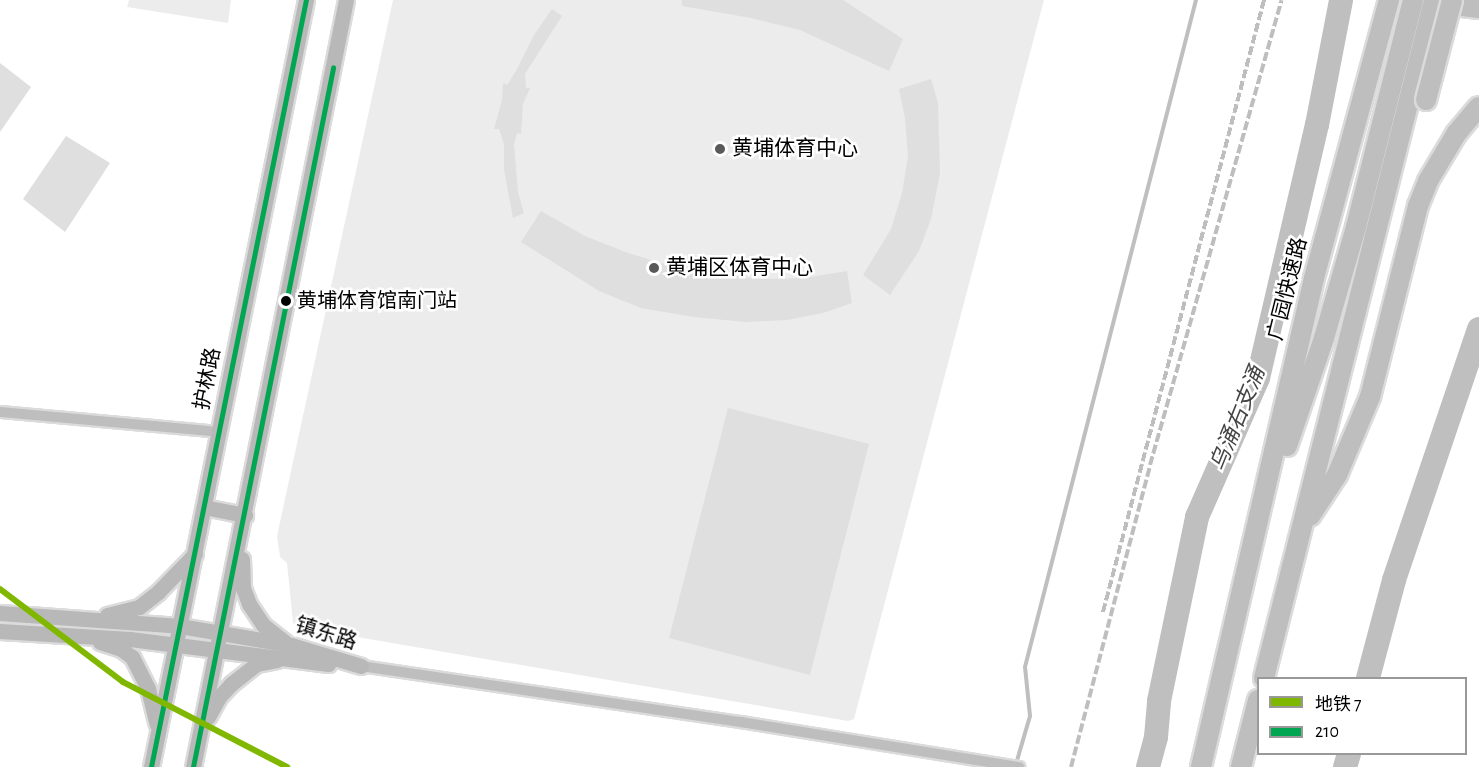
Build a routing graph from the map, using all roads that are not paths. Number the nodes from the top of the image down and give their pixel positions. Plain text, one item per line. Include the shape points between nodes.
1 (306, 0) edge
2 (346, 0) edge
3 (1389, 0) edge
4 (1413, 0) edge
5 (1434, 0) edge
6 (1445, 0) edge
7 (1452, 0) edge
8 (1479, 8) edge
9 (1417, 100) junction
10 (1479, 107) edge
11 (0, 412) edge
12 (219, 432) junction
13 (204, 507) junction
14 (245, 515) junction
15 (1301, 531) junction
16 (240, 537) junction
17 (195, 554) junction
18 (1251, 554) junction
19 (0, 613) edge
20 (85, 618) junction
21 (180, 626) junction
22 (0, 631) edge
23 (221, 632) junction
24 (83, 636) junction
25 (176, 644) junction
26 (217, 649) junction
27 (288, 651) junction
28 (361, 666) joint
29 (1264, 677) edge
30 (1257, 703) edge
31 (159, 729) junction
32 (201, 730) junction
33 (151, 767) edge
34 (194, 767) edge
35 (1019, 767) edge
36 (1201, 767) edge
37 (1241, 767) edge

1 - 12 main road, 护林路
2 - 14 main road
3 - 18 highway, 广园快速路 via 1314,278
4 - 18 highway via 1324,338
5 - 9 highway
6 - 8 highway
7 - 9 highway, bridge
9 - 15 highway via 1389,174
10 - 15 highway via 1450,143 1418,206 1370,397 1337,475
11 - 12 street
12 - 13 main road, 护林路
13 - 14 main road
13 - 17 main road, 护林路
14 - 16 main road
15 - 29 highway
16 - 23 main road
16 - 27 main road via 243,588 249,604
17 - 20 main road via 139,607
17 - 21 main road, 护林路
18 - 36 highway, 广园快速路
19 - 20 main road, 镇东路
20 - 21 main road, 镇东路
21 - 23 main road, 镇东路
21 - 25 main road, 护林路
22 - 24 main road, 镇东路
23 - 26 main road
23 - 27 main road, 镇东路
24 - 25 main road, 镇东路
24 - 31 main road via 132,657 148,689
25 - 26 main road, 镇东路
25 - 31 main road, 护林路
26 - 27 main road, 镇东路
26 - 32 main road
27 - 28 main road, 镇东路
27 - 32 main road via 258,664 231,684
28 - 35 street
30 - 37 highway
31 - 33 main road, 护林路
32 - 34 main road

